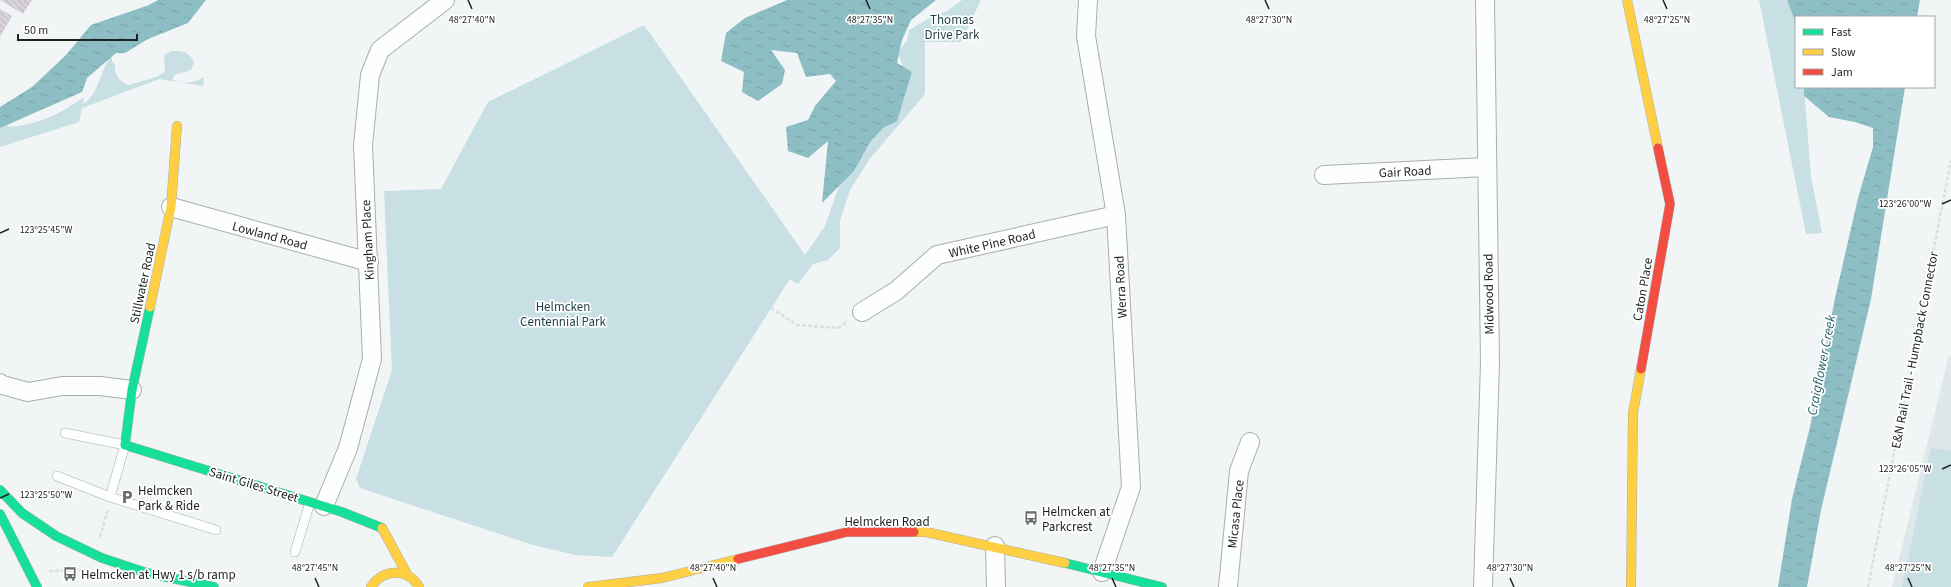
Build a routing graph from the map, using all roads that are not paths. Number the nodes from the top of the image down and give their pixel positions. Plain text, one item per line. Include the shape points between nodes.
1 (445, 0) edge
2 (1088, 0) edge
3 (1485, 0) edge
4 (1627, 0) edge
5 (177, 126) dead end
6 (1486, 167) junction
7 (1324, 175) dead end
8 (171, 208) junction
9 (1116, 215) junction
10 (369, 262) junction
11 (862, 312) road end
12 (0, 383) edge
13 (132, 390) junction
14 (65, 432) dead end
15 (1250, 442) dead end
16 (126, 445) junction
17 (57, 476) dead end
18 (0, 490) edge
19 (110, 497) junction
20 (317, 504) junction
21 (0, 514) edge
22 (381, 527) joint
23 (216, 530) dead end
24 (995, 546) junction
25 (295, 552) dead end
26 (1102, 572) junction
27 (400, 573) junction
28 (37, 587) edge
29 (214, 587) edge
30 (371, 587) edge
31 (419, 587) edge
32 (588, 587) edge
33 (996, 587) edge
34 (1162, 587) edge
35 (1228, 587) edge
36 (1482, 587) edge
37 (1631, 587) edge

1 - 10 street, Kingham Place via 380,50 370,75 363,145
2 - 9 street, Werra Road via 1086,36
3 - 6 street, Midwood Road
4 - 37 main road, Caton Place via 1670,204 1633,413
5 - 8 main road, Stillwater Road
6 - 7 street, Gair Road
6 - 36 street, Midwood Road via 1490,362
8 - 10 street, Lowland Road
8 - 13 main road, Stillwater Road
9 - 11 street, White Pine Road via 938,255 896,291
9 - 26 street, Werra Road via 1130,487
10 - 20 street, Kingham Place via 372,359 348,448
12 - 13 street via 28,392 62,386 100,386
13 - 16 main road, Stillwater Road
14 - 16 lane
15 - 35 street, Micasa Place via 1240,471
16 - 19 lane
16 - 20 main road, Saint Giles Street
17 - 19 lane
18 - 29 main road via 22,513 56,536 102,558 147,573
19 - 23 lane
20 - 22 main road, Saint Giles Street
20 - 25 lane
21 - 28 main road
22 - 27 street, Saint Giles Street
24 - 26 main road, Helmcken Road
24 - 32 main road, Helmcken Road via 926,532 847,532 662,578
24 - 33 street
26 - 34 main road, Helmcken Road
27 - 30 main road via 380,576
27 - 31 main road

